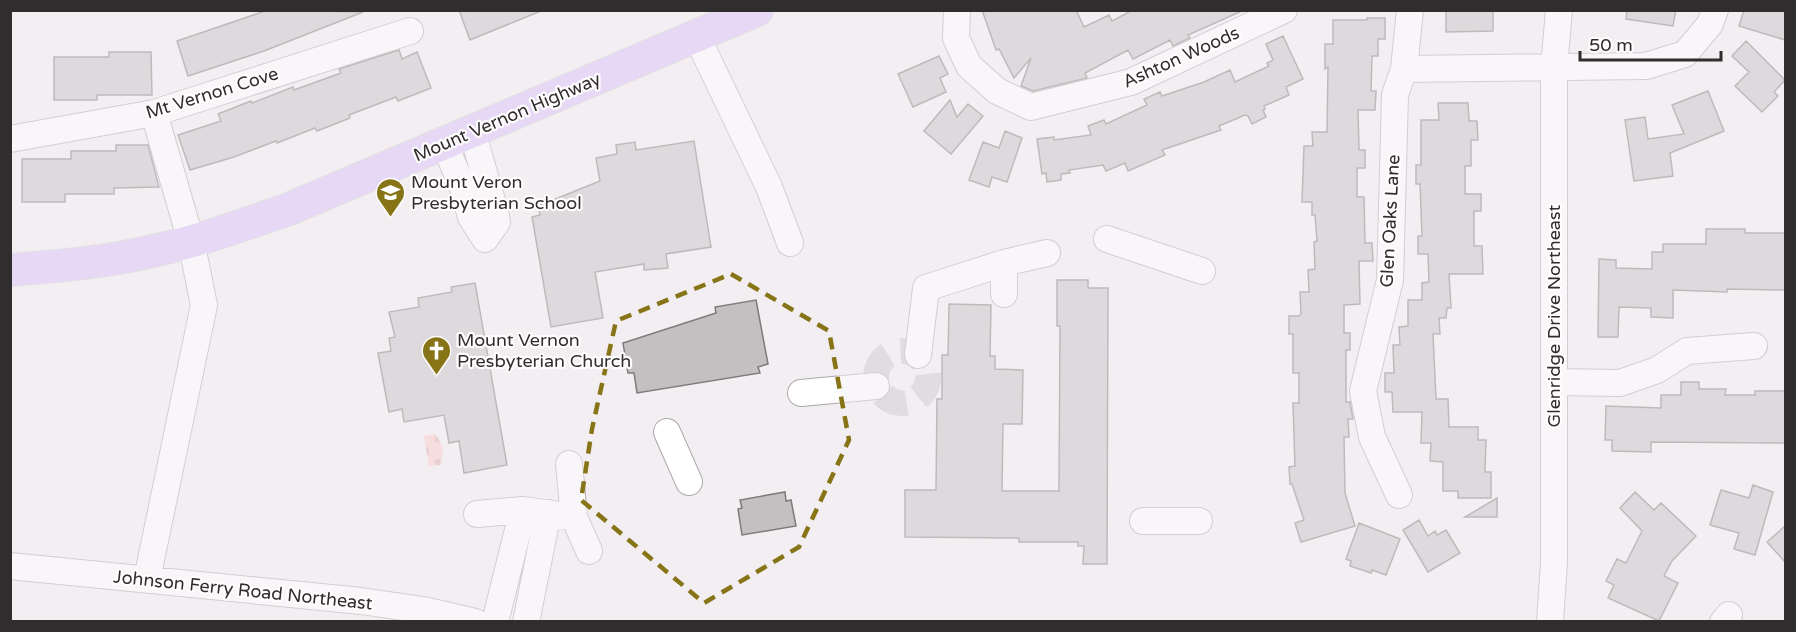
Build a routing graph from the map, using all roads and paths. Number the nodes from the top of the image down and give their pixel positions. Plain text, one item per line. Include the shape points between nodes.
1 (756, 10) edge
2 (957, 10) edge
3 (1284, 10) edge
4 (1410, 10) edge
5 (1559, 10) edge
6 (1715, 10) edge
7 (722, 18) edge
8 (410, 31) dead end
9 (697, 37) junction
10 (1404, 69) junction
11 (1554, 69) junction
12 (154, 113) junction
13 (10, 139) edge
14 (1107, 239) dead end
15 (191, 241) junction
16 (790, 243) dead end
17 (1047, 253) dead end
18 (1004, 263) junction
19 (10, 270) edge
20 (1202, 270) dead end
21 (1004, 294) dead end
22 (1755, 346) dead end
23 (918, 355) tunnel mouth
24 (1555, 382) junction
25 (876, 386) dead end
26 (801, 393) dead end
27 (667, 432) dead end
28 (569, 464) dead end
29 (689, 482) dead end
30 (1399, 495) dead end
31 (536, 512) junction
32 (477, 514) dead end
33 (574, 517) junction
34 (1143, 521) dead end
35 (1199, 521) dead end
36 (589, 551) dead end
37 (10, 566) edge
38 (147, 579) junction
39 (475, 621) edge
40 (495, 621) edge
41 (526, 621) edge
42 (1550, 621) edge

1 - 7 main road, Mount Vernon Highway
2 - 3 street, Ashton Woods via 956,38 969,66 997,91 1031,107 1131,82
4 - 10 street, Glen Oaks Lane
5 - 11 street, Glenridge Drive Northeast
6 - 11 street via 1710,24 1685,54 1646,66
7 - 9 main road, Mount Vernon Highway
8 - 12 street, Mt Vernon Cove
9 - 15 main road, Mount Vernon Highway via 289,209
9 - 16 street via 769,187
10 - 11 street
10 - 30 street, Glen Oaks Lane via 1395,95 1390,280 1363,391 1372,437
11 - 24 street, Glenridge Drive Northeast
12 - 13 street, Mt Vernon Cove
12 - 15 street
14 - 20 street
15 - 19 main road, Mount Vernon Highway via 77,265
15 - 38 street via 204,305
17 - 18 street
18 - 21 street
18 - 23 street via 926,288
22 - 24 street via 1687,351 1657,370 1620,383
24 - 42 street, Glenridge Drive Northeast
25 - 26 street
27 - 29 street
28 - 33 street
31 - 32 street
31 - 33 street
31 - 40 street
31 - 41 street
33 - 36 street
34 - 35 street
37 - 38 street, Johnson Ferry Road Northeast
38 - 39 street, Johnson Ferry Road Northeast via 361,601

